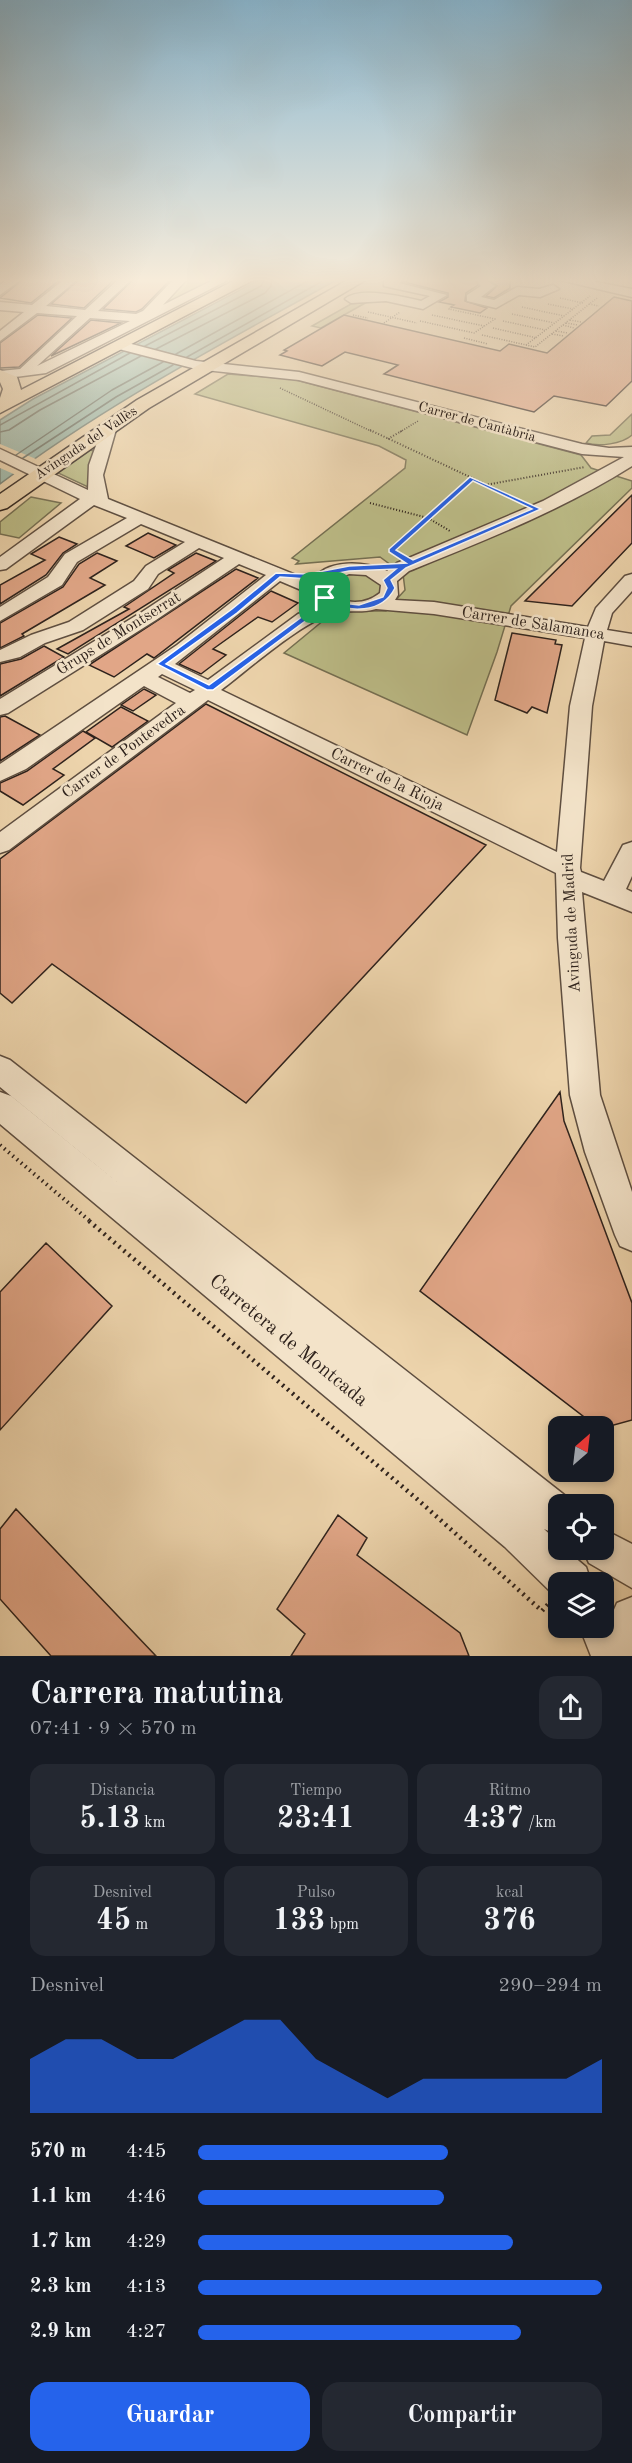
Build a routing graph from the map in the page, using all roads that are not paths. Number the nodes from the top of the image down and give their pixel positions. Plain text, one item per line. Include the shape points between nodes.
1 (42, 355) edge
2 (82, 355) edge
3 (91, 355) edge
4 (155, 355) edge
5 (216, 355) edge
6 (197, 365) junction
7 (22, 373) junction
8 (0, 375) edge
9 (4, 401) edge
10 (110, 426) junction
11 (582, 449) junction
12 (632, 452) edge
13 (0, 454) edge
14 (632, 459) edge
15 (35, 470) junction
16 (598, 471) junction
17 (64, 485) junction
18 (7, 498) edge
19 (97, 500) junction
20 (140, 518) junction
21 (197, 542) junction
22 (236, 558) junction
23 (0, 565) edge
24 (408, 565) junction
25 (364, 569) junction
26 (278, 574) junction
27 (329, 574) junction
28 (632, 580) edge
29 (389, 582) junction
30 (329, 598) junction
31 (377, 604) junction
32 (434, 608) junction
33 (0, 615) edge
34 (596, 634) junction
35 (632, 640) edge
36 (0, 656) edge
37 (161, 664) junction
38 (143, 677) junction
39 (202, 694) junction
40 (0, 708) edge
41 (0, 773) edge
42 (0, 844) edge
43 (632, 851) edge
44 (568, 873) junction
45 (622, 898) edge
46 (0, 1069) edge
47 (0, 1106) edge
48 (632, 1235) edge
49 (548, 1507) edge
50 (614, 1556) edge
51 (632, 1568) edge
52 (549, 1572) edge
53 (632, 1618) edge
54 (605, 1638) edge
55 (612, 1656) edge
56 (618, 1656) edge

1 - 7 street
2 - 7 street
3 - 9 main road
4 - 6 street, Carrer de Cantàbria
5 - 6 main road, Avinguda del Vallès
6 - 10 main road, Avinguda del Vallès
6 - 11 street, Carrer de Cantàbria via 299,375
7 - 8 street
8 - 9 main road via 11,381
10 - 15 main road, Avinguda del Vallès
10 - 19 street via 95,479
11 - 12 street, Carrer de Cantàbria
11 - 16 street, Carrer de Cantàbria via 602,461 606,469
13 - 15 street
14 - 16 street
15 - 17 street
15 - 18 main road, Avinguda del Vallès
16 - 24 street via 538,509
17 - 18 street via 38,486
17 - 19 street
19 - 20 street
19 - 23 street
20 - 21 street
20 - 33 street via 71,558 55,581
21 - 22 street
21 - 36 street, Grups de Montserrat via 152,570 141,585 76,626
22 - 26 street
22 - 40 street, Grups de Montserrat
24 - 25 street
24 - 29 street
25 - 27 street
25 - 29 street, Carrer de Salamanca
26 - 27 street
26 - 30 street
26 - 37 street
27 - 30 street via 320,585
28 - 34 street, Avinguda de Madrid via 603,612
29 - 31 street via 389,595
29 - 32 street, Carrer de Salamanca via 399,595
30 - 31 street, Carrer de Salamanca via 359,607
30 - 39 street, Carrer de Pontevedra
31 - 32 street, Carrer de Salamanca
32 - 34 street, Carrer de Salamanca
34 - 35 street, Carrer de Salamanca
34 - 44 street, Avinguda de Madrid via 581,706
37 - 38 street
37 - 39 street
38 - 39 street
38 - 41 street
39 - 42 street, Carrer de Pontevedra
39 - 44 street, Carrer de la Rioja
43 - 45 street
44 - 45 street, Carrer de la Rioja
44 - 48 street, Avinguda de Madrid via 585,1095
46 - 49 street, Carretera de Montcada
47 - 52 street, Carretera de Montcada via 526,1539
50 - 51 street
53 - 56 street via 622,1636
54 - 55 street

